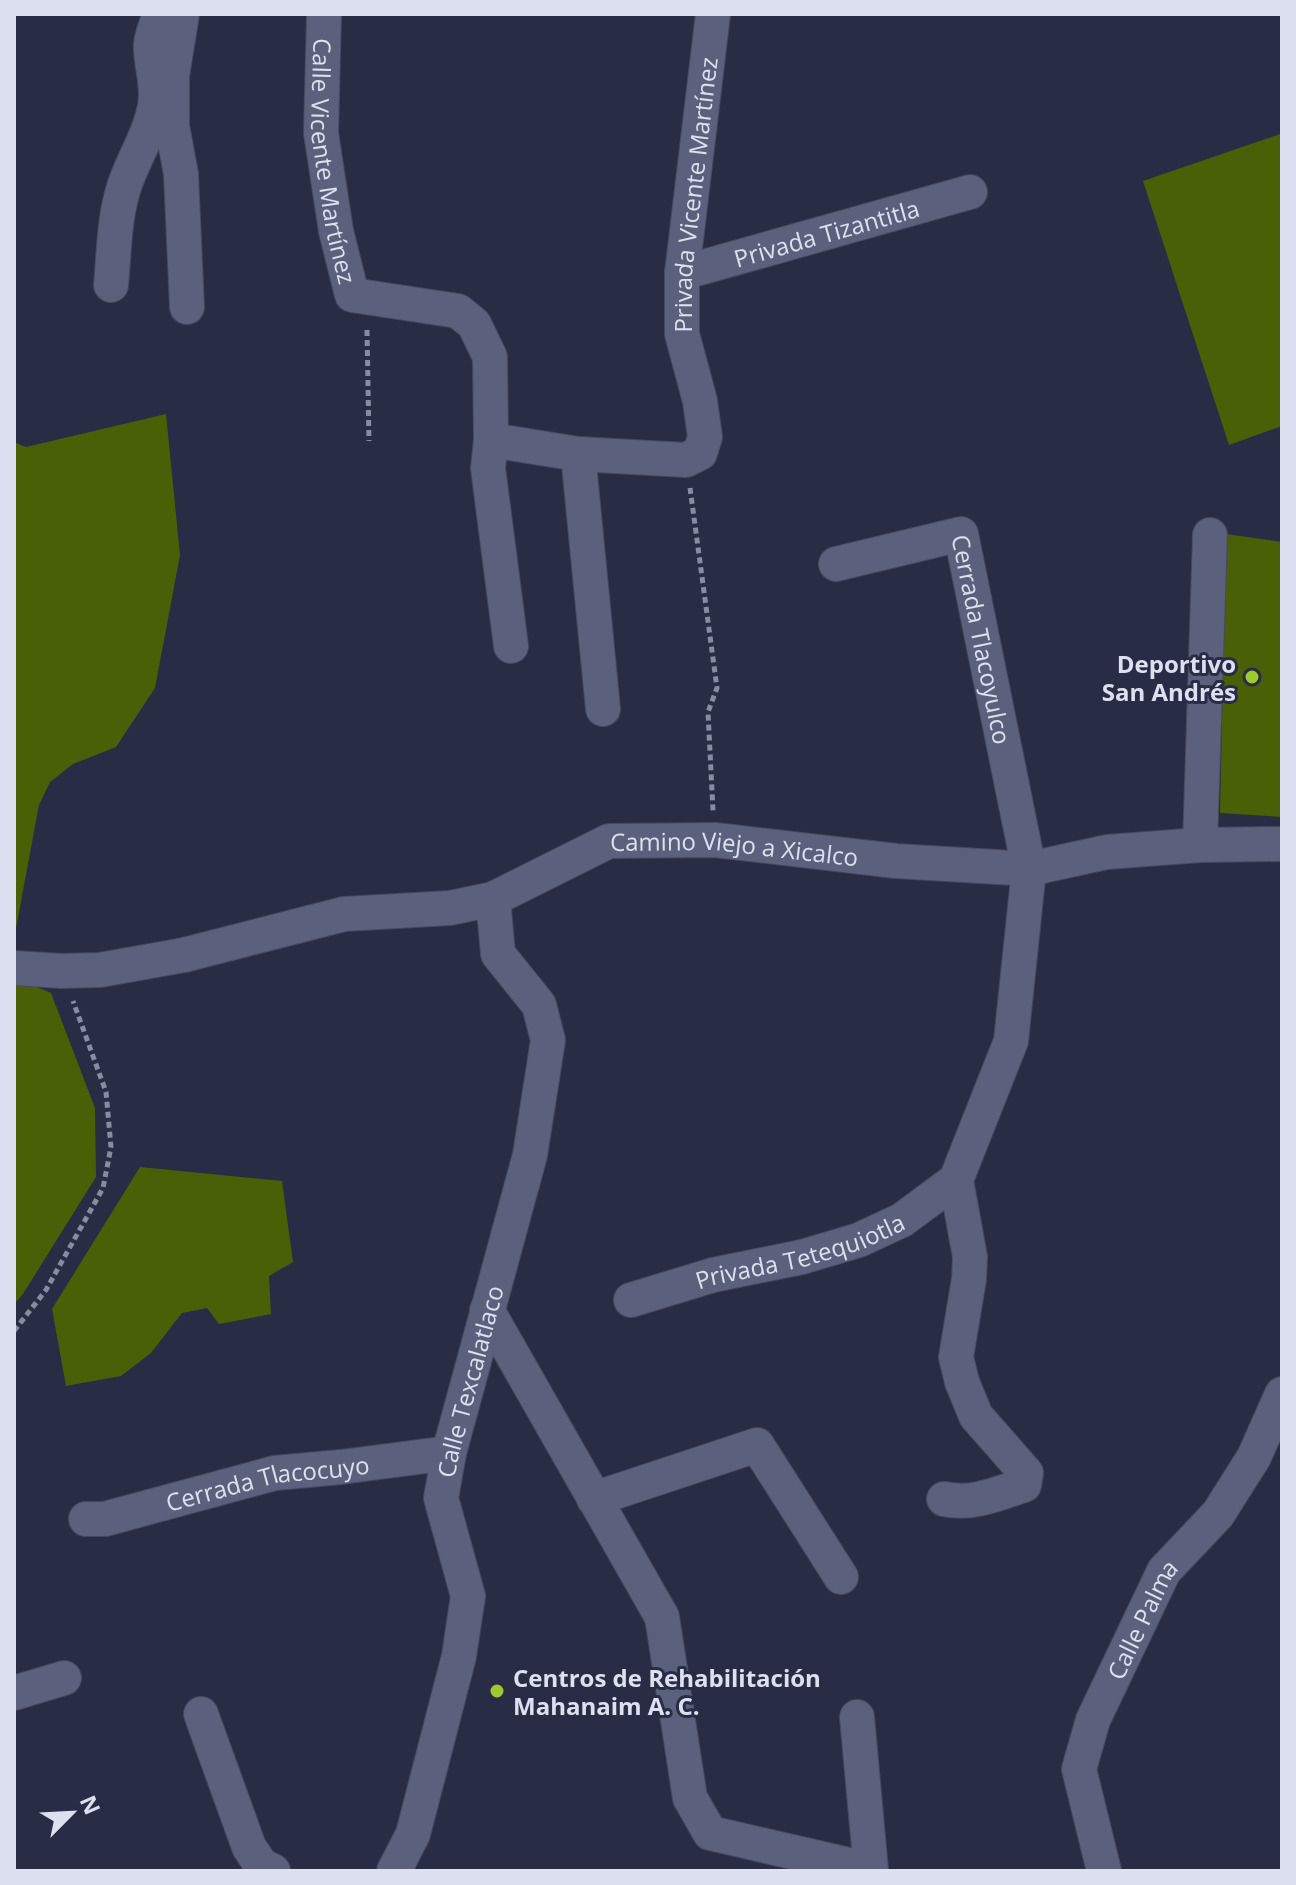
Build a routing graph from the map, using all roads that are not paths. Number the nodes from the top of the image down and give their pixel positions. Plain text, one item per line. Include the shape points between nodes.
1 (160, 14) edge
2 (182, 14) edge
3 (324, 14) edge
4 (713, 14) edge
5 (970, 192) dead end
6 (682, 273) junction
7 (111, 285) dead end
8 (187, 307) dead end
9 (491, 440) junction
10 (578, 454) junction
11 (1210, 535) dead end
12 (836, 564) dead end
13 (511, 646) dead end
14 (603, 709) dead end
15 (1282, 844) edge
16 (1200, 845) junction
17 (1029, 869) junction
18 (493, 899) junction
19 (14, 968) edge
20 (956, 1180) junction
21 (631, 1300) dead end
22 (487, 1310) junction
23 (1282, 1394) edge
24 (449, 1453) junction
25 (594, 1499) junction
26 (944, 1499) dead end
27 (86, 1519) dead end
28 (841, 1577) dead end
29 (64, 1678) dead end
30 (14, 1693) edge
31 (201, 1714) dead end
32 (857, 1717) dead end
33 (273, 1871) edge
34 (394, 1871) edge
35 (1104, 1871) edge

1 - 7 street via 151,43 156,104 122,191
2 - 8 street via 172,76 172,126 181,174
3 - 9 street, Calle Vicente Martínez via 321,133 352,295 458,311 474,324 490,357
4 - 6 street, Privada Vicente Martínez
5 - 6 street, Privada Tizantitla
6 - 10 street, Privada Vicente Martínez via 682,334 705,437 700,453 686,460
9 - 10 street
9 - 13 street, Calle Vicente Martínez via 488,468
10 - 14 street
11 - 16 street
12 - 17 street, Cerrada Tlacoyulco via 961,534
15 - 16 street, Camino Viejo a Xicalco
16 - 17 street, Camino Viejo a Xicalco via 1107,852
17 - 18 street, Camino Viejo a Xicalco via 896,861 715,840 609,841
17 - 20 street via 1011,1041
18 - 19 street, Camino Viejo a Xicalco via 450,908 344,914 184,955 100,970
18 - 22 street, Calle Texcalatlaco via 498,954 539,1005 548,1040 530,1155
20 - 21 street, Privada Tetequiotla via 902,1220 859,1240
20 - 26 street via 970,1257 956,1357 976,1416 1026,1473 1024,1485 983,1499
22 - 24 street, Calle Texcalatlaco
22 - 25 street
23 - 35 street, Calle Palma via 1254,1457 1218,1514 1164,1571 1093,1720 1079,1769
24 - 27 street, Cerrada Tlacocuyo via 275,1473 105,1519
24 - 34 street, Calle Texcalatlaco via 441,1498 468,1596 459,1656 413,1834
25 - 28 street via 757,1445
25 - 32 street via 662,1617 690,1798 710,1833 871,1870
29 - 30 street
31 - 33 street via 249,1847 261,1865

